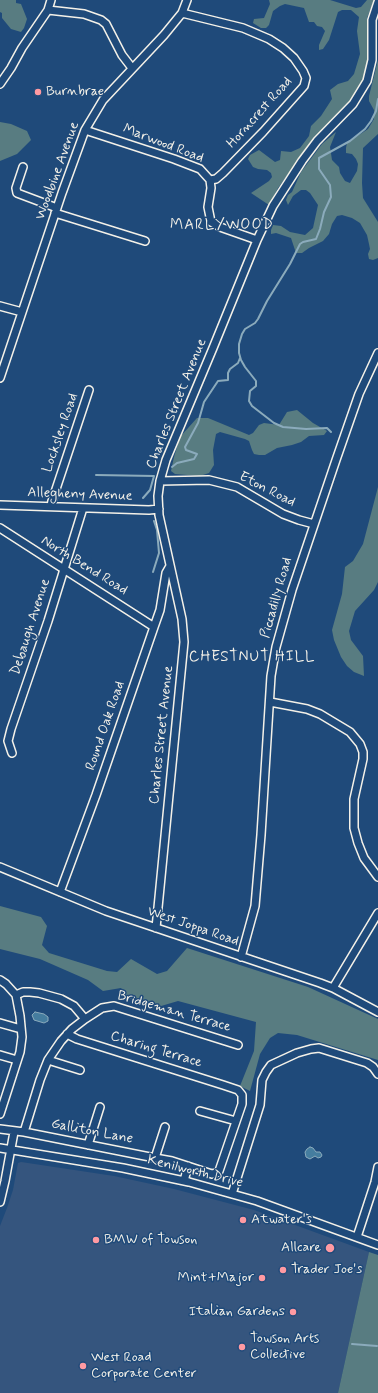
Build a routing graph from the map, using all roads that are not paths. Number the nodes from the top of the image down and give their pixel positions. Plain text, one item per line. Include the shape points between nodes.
1 (51, 0) edge
2 (187, 0) edge
3 (378, 2) edge
4 (48, 10) junction
5 (182, 13) junction
6 (132, 68) junction
7 (0, 84) edge
8 (85, 130) junction
9 (23, 167) dead end
10 (210, 180) junction
11 (56, 210) junction
12 (257, 240) junction
13 (145, 241) dead end
14 (0, 306) edge
15 (22, 312) junction
16 (378, 353) edge
17 (0, 378) edge
18 (89, 390) dead end
19 (160, 481) junction
20 (0, 505) edge
21 (51, 506) junction
22 (83, 508) junction
23 (159, 510) junction
24 (314, 524) junction
25 (0, 528) edge
26 (170, 566) junction
27 (64, 568) junction
28 (154, 626) junction
29 (270, 702) junction
30 (12, 754) dead end
31 (0, 866) edge
32 (378, 877) edge
33 (60, 892) junction
34 (378, 913) edge
35 (156, 928) junction
36 (241, 957) junction
37 (0, 980) edge
38 (333, 988) junction
39 (16, 995) junction
40 (378, 1012) edge
41 (85, 1018) junction
42 (0, 1023) edge
43 (21, 1029) junction
44 (67, 1034) junction
45 (238, 1045) dead end
46 (0, 1055) edge
47 (17, 1060) junction
48 (48, 1060) junction
49 (80, 1070) dead end
50 (378, 1074) edge
51 (100, 1106) dead end
52 (200, 1111) dead end
53 (0, 1114) edge
54 (236, 1121) junction
55 (165, 1127) dead end
56 (0, 1129) edge
57 (14, 1132) junction
58 (24, 1132) junction
59 (88, 1145) junction
60 (0, 1148) edge
61 (11, 1150) junction
62 (156, 1158) junction
63 (188, 1166) junction
64 (378, 1167) edge
65 (184, 1181) junction
66 (232, 1194) junction
67 (0, 1202) edge
68 (356, 1236) junction
69 (378, 1245) edge

1 - 4 street
2 - 5 street, Woodbine Avenue
3 - 12 street, Charles Street Avenue via 372,20 371,68 363,88 353,104 302,160 273,206
4 - 6 street via 84,14 101,20 106,24
4 - 7 street
5 - 6 street, Woodbine Avenue
5 - 10 street, Horncrest Road via 243,28 269,38 294,58 306,78 304,86 263,132 223,173
6 - 8 street, Woodbine Avenue via 103,100
8 - 10 street, Marwood Road via 197,167
8 - 11 street, Woodbine Avenue
9 - 11 street via 16,188 17,193
10 - 12 street, Marwood Road via 208,207 211,222
11 - 13 street
11 - 15 street, Woodbine Avenue
12 - 19 street, Charles Street Avenue via 166,460
14 - 15 street
15 - 17 street, Woodbine Avenue
16 - 24 street, Piccadilly Road via 359,394
18 - 21 street, Locksley Road
19 - 23 street, Charles Street Avenue
19 - 24 street, Eton Road via 209,480 237,486 283,514
20 - 21 street, Allegheny Avenue
21 - 22 street, Allegheny Avenue
22 - 23 street, Allegheny Avenue
22 - 27 street, Debaugh Avenue
23 - 26 street, Charles Street Avenue
24 - 29 street, Piccadilly Road via 282,623
25 - 27 street, North Bend Road
26 - 28 street, Round Oak Road via 166,573 163,596
26 - 35 street, Charles Street Avenue via 182,619 184,651
27 - 28 street, North Bend Road
27 - 30 street, Debaugh Avenue via 11,729 8,741
28 - 33 street, Round Oak Road
29 - 32 street via 320,714 350,732 360,744 363,759 354,799 354,828 364,858
29 - 36 street, Piccadilly Road via 255,906
31 - 33 street, West Joppa Road
33 - 35 street, West Joppa Road
34 - 38 street
35 - 36 street, West Joppa Road
36 - 38 street, West Joppa Road
37 - 39 street
38 - 40 street, West Joppa Road
39 - 41 street via 30,992 61,999 74,1006
39 - 43 street
41 - 44 street, Bridgeman Terrace
41 - 45 street, Bridgeman Terrace via 102,1008 114,1006
42 - 43 street
43 - 47 street via 21,1045
44 - 48 street, Bridgeman Terrace
44 - 54 street, Charing Terrace via 238,1090 243,1100
46 - 47 street
47 - 53 street
48 - 49 street
48 - 58 street, Bridgeman Terrace
50 - 66 street via 367,1063 319,1048 310,1049 271,1065 262,1080 260,1105
51 - 59 street
52 - 54 street
54 - 63 street, Galliton Lane via 217,1173 212,1174
55 - 62 street
56 - 57 street, Galliton Lane
57 - 58 street, Galliton Lane
57 - 61 street
58 - 59 street, Galliton Lane
59 - 62 street, Galliton Lane
60 - 61 street, Kenilworth Drive
61 - 65 street, Kenilworth Drive via 123,1168
61 - 67 street
62 - 63 street, Galliton Lane
63 - 65 street
64 - 68 street
65 - 66 street, Kenilworth Drive
66 - 68 street, Kenilworth Drive
68 - 69 street, Kenilworth Drive

